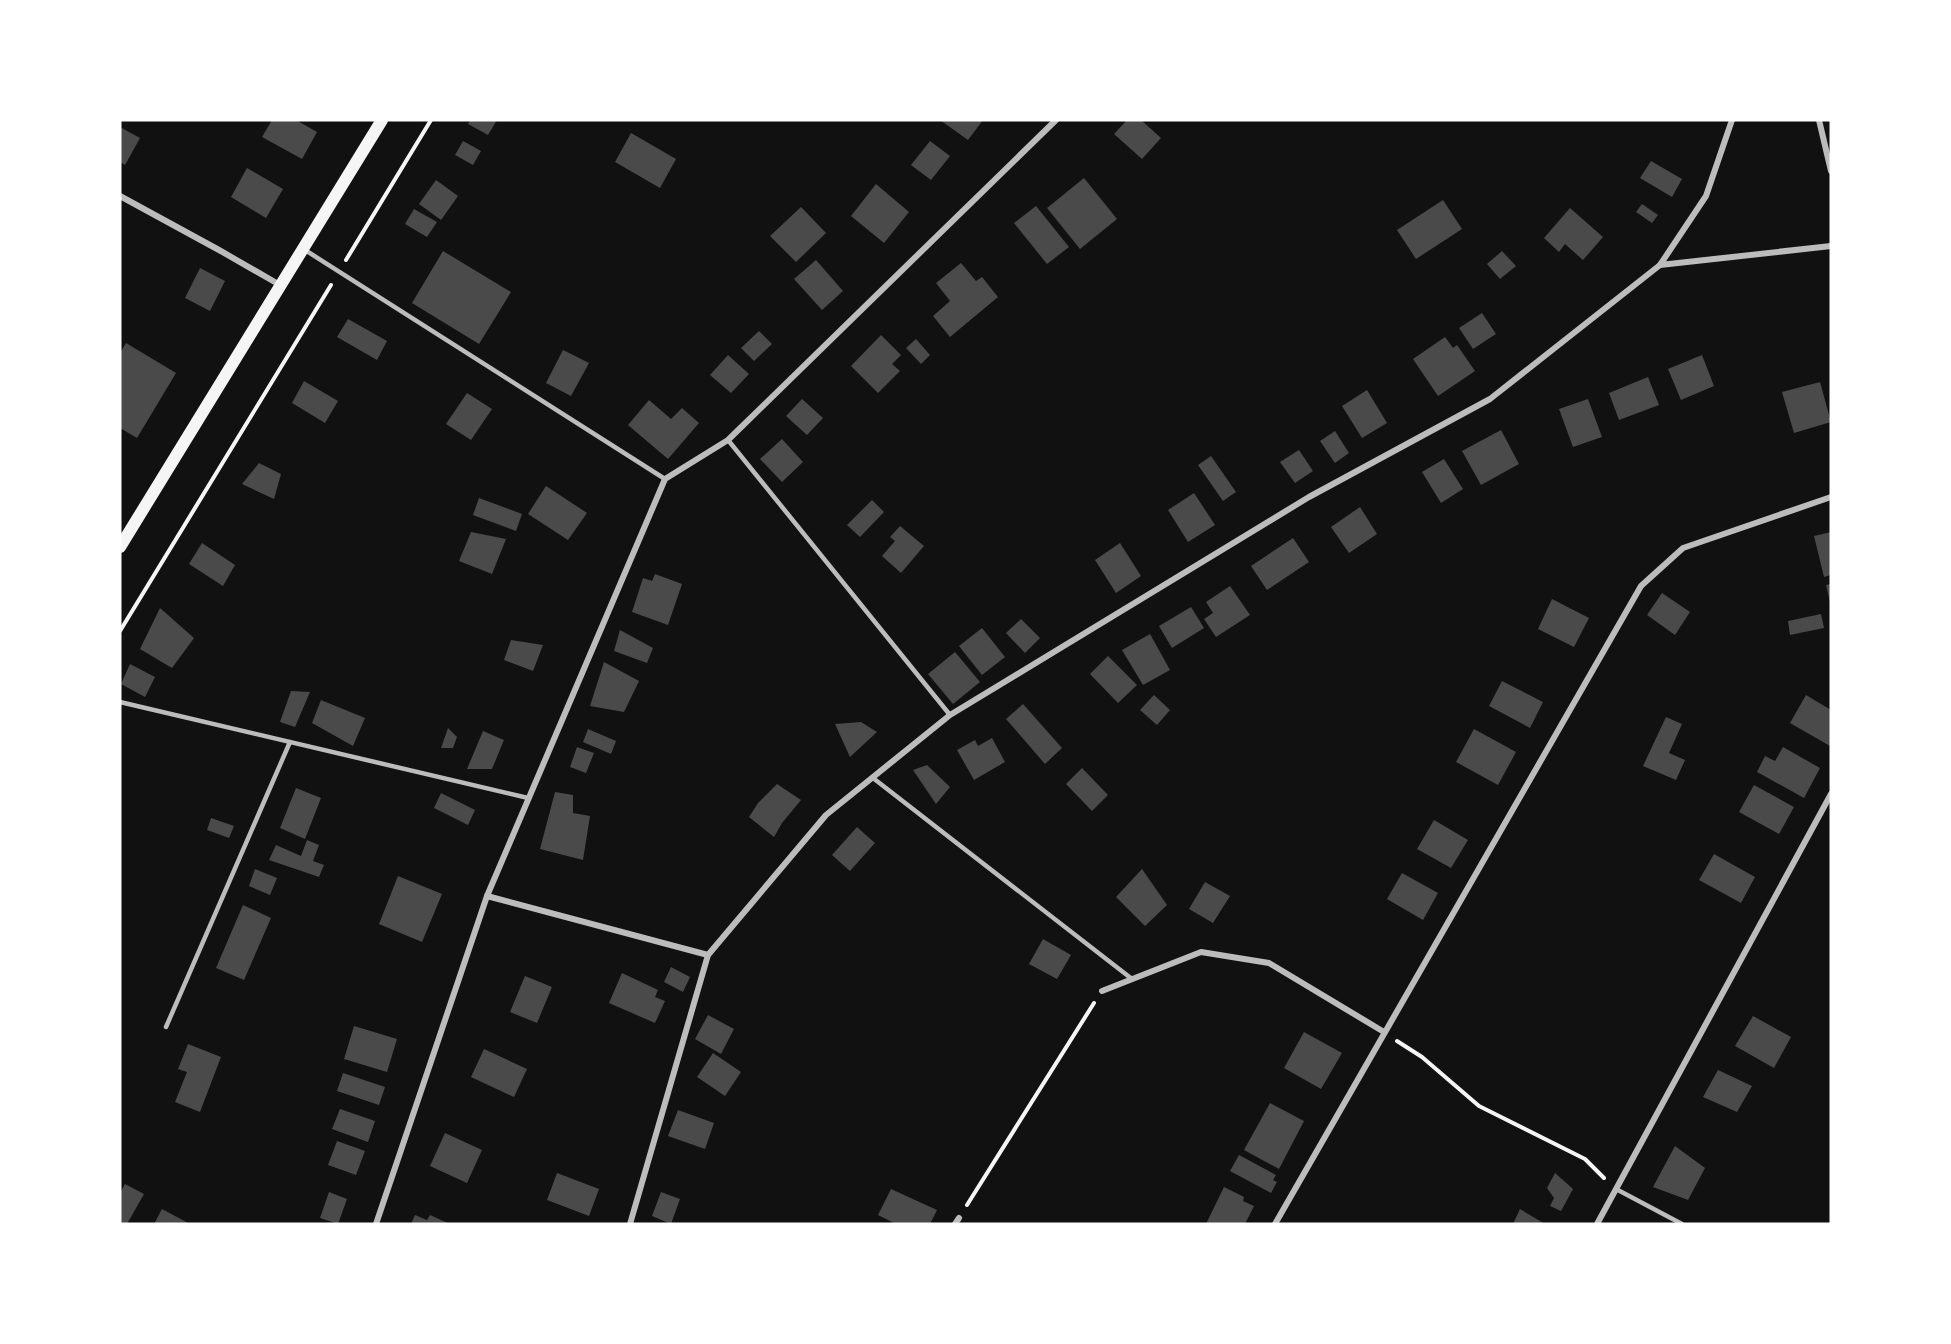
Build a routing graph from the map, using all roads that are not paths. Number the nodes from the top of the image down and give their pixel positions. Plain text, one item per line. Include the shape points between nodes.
1 (382, 120) edge
2 (1056, 120) edge
3 (1732, 120) edge
4 (1820, 120) edge
5 (1831, 171) edge
6 (120, 196) edge
7 (1831, 246) edge
8 (304, 249) junction
9 (1660, 265) junction
10 (280, 286) junction
11 (728, 440) junction
12 (665, 479) junction
13 (1831, 496) edge
14 (120, 547) edge
15 (120, 702) edge
16 (951, 715) junction
17 (290, 742) junction
18 (873, 778) junction
19 (1831, 794) edge
20 (528, 798) junction
21 (487, 896) junction
22 (708, 955) junction
23 (1132, 979) junction
24 (1102, 991) road end
25 (166, 1027) dead end
26 (1384, 1032) junction
27 (1616, 1189) junction
28 (376, 1224) edge
29 (630, 1224) edge
30 (1275, 1224) edge
31 (1597, 1224) edge
32 (1682, 1224) edge

1 - 8 main road
2 - 11 street
3 - 9 street via 1706,196
4 - 5 street
6 - 10 street
7 - 9 street
8 - 10 main road
8 - 12 lane
9 - 16 street via 1490,399 1308,497
10 - 14 main road
11 - 12 street
11 - 16 lane
12 - 20 street
13 - 26 street via 1683,548 1641,586
15 - 17 lane
16 - 18 street
17 - 20 lane
17 - 25 lane
18 - 22 street via 826,815
18 - 23 lane
19 - 27 street
20 - 21 street
21 - 22 street
21 - 28 street
22 - 29 street
23 - 24 street
23 - 26 street via 1201,952 1269,963
26 - 30 street
27 - 31 street
27 - 32 lane

